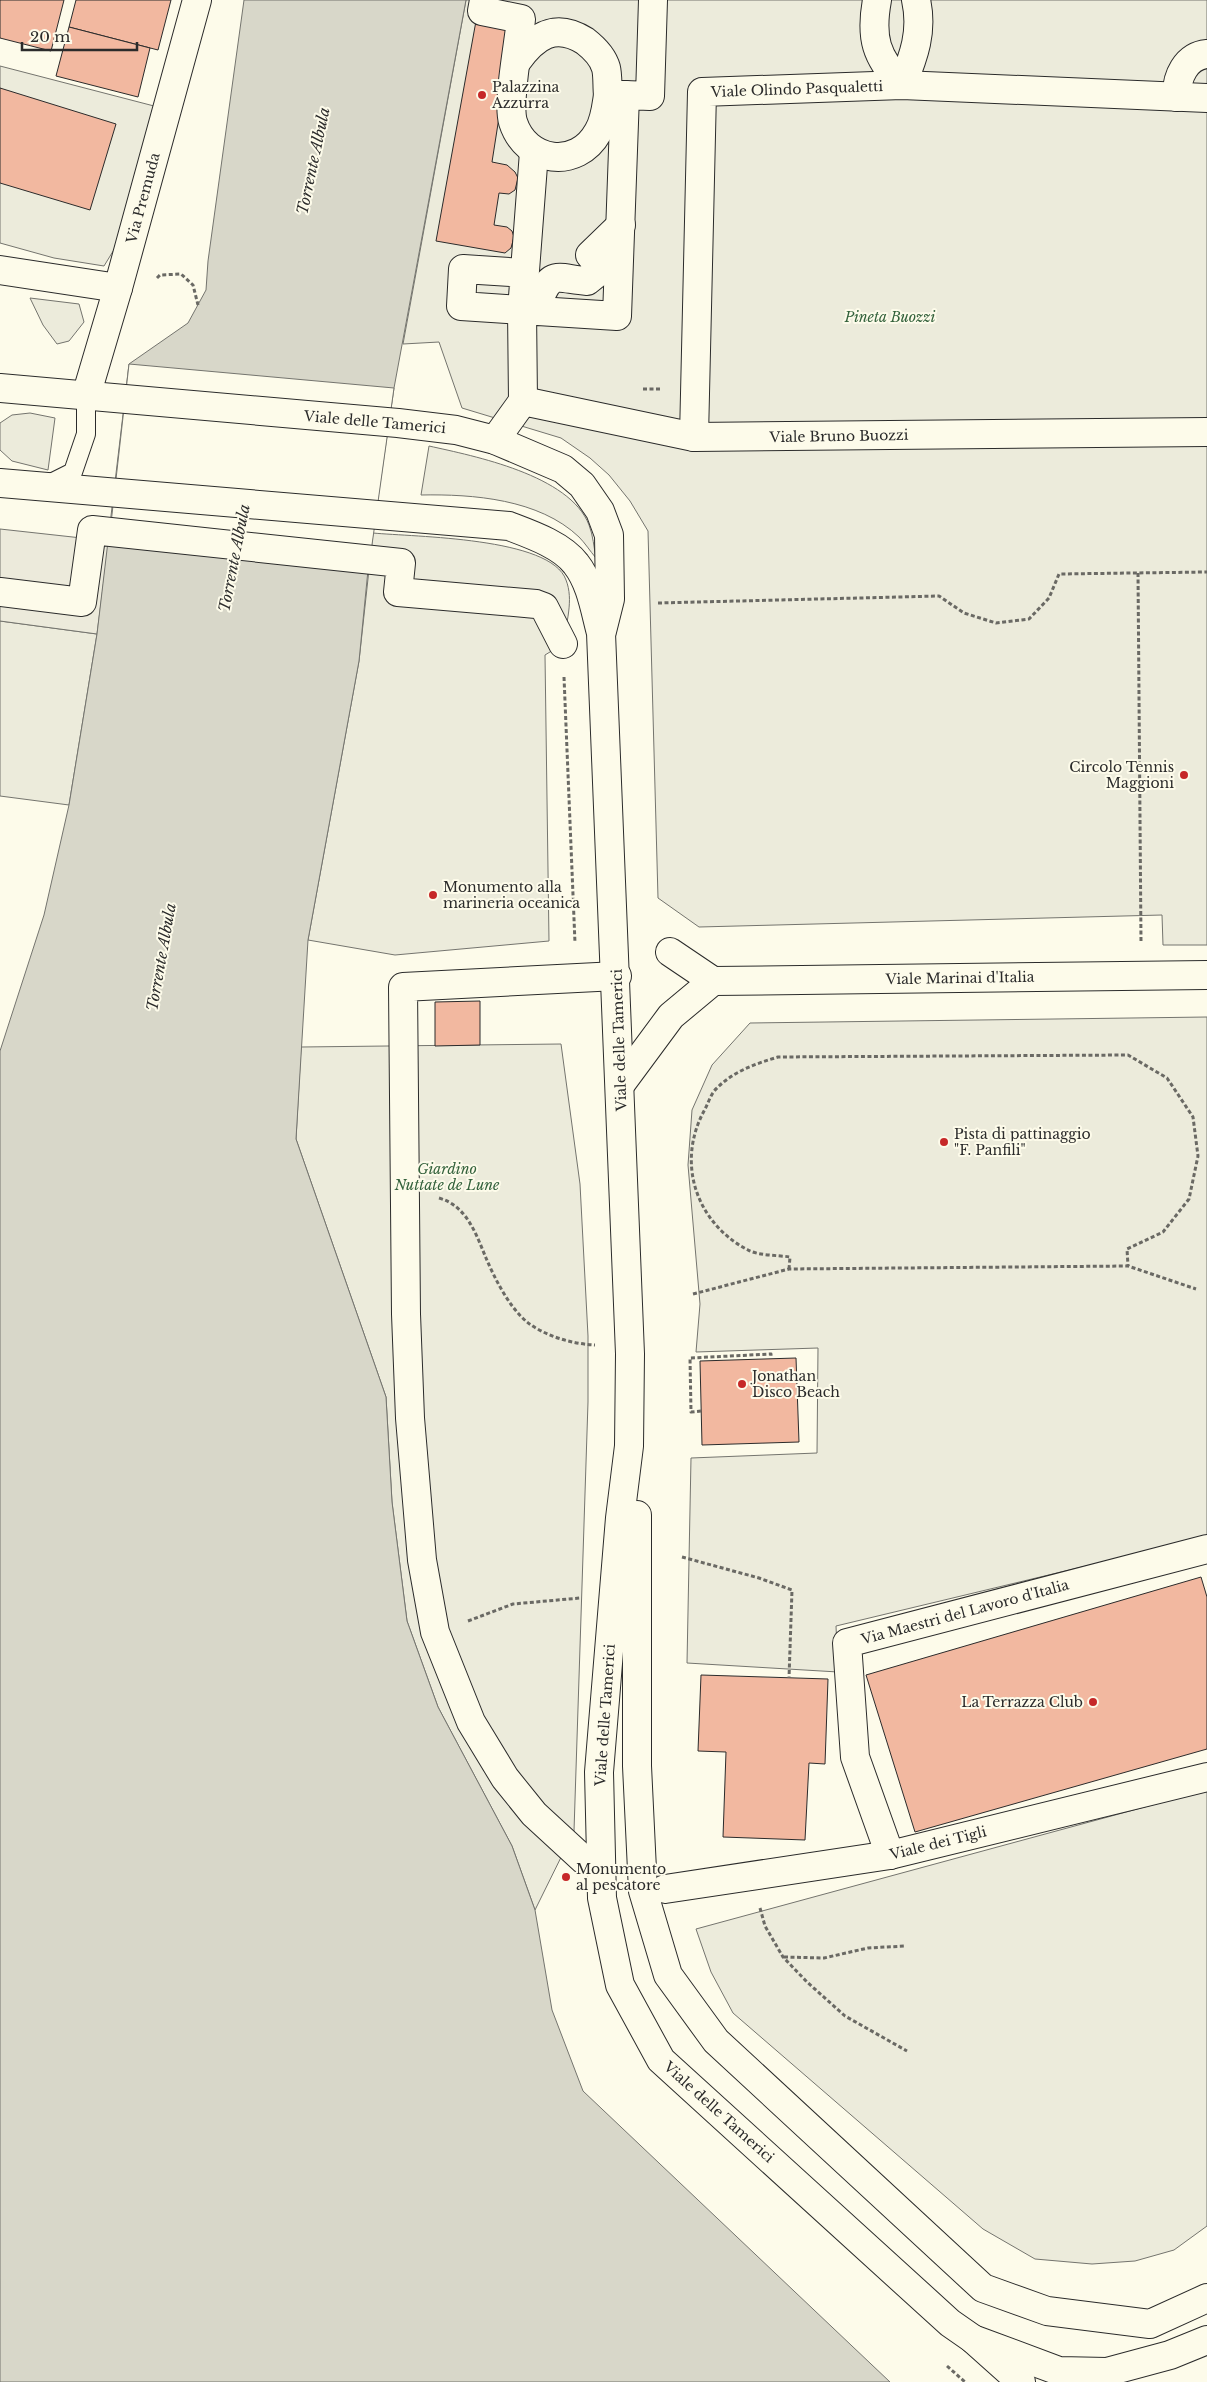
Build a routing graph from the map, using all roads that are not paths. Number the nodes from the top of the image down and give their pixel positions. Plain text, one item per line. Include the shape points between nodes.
1 (197, 0) edge
2 (484, 0) edge
3 (653, 0) edge
4 (877, 0) edge
5 (916, 0) edge
6 (1207, 54) edge
7 (517, 61) junction
8 (902, 85) junction
9 (616, 95) junction
10 (1177, 97) junction
11 (1207, 98) edge
12 (534, 152) junction
13 (621, 226) junction
14 (0, 270) edge
15 (524, 273) junction
16 (118, 288) junction
17 (531, 310) junction
18 (0, 388) edge
19 (86, 396) junction
20 (522, 401) junction
21 (1207, 432) edge
22 (694, 437) junction
23 (495, 440) junction
24 (5, 481) edge
25 (42, 488) junction
26 (0, 592) edge
27 (601, 633) junction
28 (563, 644) road end
29 (670, 952) dead end
30 (1207, 975) edge
31 (617, 976) junction
32 (713, 982) junction
33 (620, 1085) junction
34 (629, 1446) junction
35 (1207, 1549) edge
36 (1207, 1777) edge
37 (890, 1855) junction
38 (584, 1860) dead end
39 (665, 1889) dead end
40 (1207, 2298) edge
41 (973, 2339) junction
42 (1207, 2340) edge
43 (1021, 2382) edge

1 - 16 street, Via Premuda
2 - 7 street via 482,11 521,19
3 - 9 street via 650,96
4 - 8 street via 874,36 878,50 887,69
5 - 8 street via 920,18 916,54
6 - 10 street via 1190,60 1183,69
7 - 9 street via 542,36 552,32 576,36 601,58
7 - 12 street via 512,120 518,136
8 - 10 street, Viale Olindo Pasqualetti
8 - 22 street, Viale Olindo Pasqualetti via 702,92
9 - 12 street via 598,133 584,149 569,157
9 - 13 street
10 - 11 street, Viale Olindo Pasqualetti
12 - 15 street
13 - 17 street via 590,255 602,268 588,281 555,278 544,286 538,303
13 - 17 street via 617,316
14 - 16 street
15 - 17 street
15 - 17 street via 463,269 461,306
16 - 19 street, Via Premuda
17 - 20 street
18 - 19 street, Viale delle Tamerici
19 - 23 street, Viale delle Tamerici via 398,423 456,430
19 - 25 lane via 86,434 73,472
20 - 22 street, Viale Bruno Buozzi
20 - 23 street
21 - 22 street, Viale Bruno Buozzi
23 - 27 street, Viale delle Tamerici via 563,469 582,485 600,511 609,535 610,599
24 - 25 street, Viale delle Tamerici
25 - 27 street, Viale delle Tamerici via 509,526 547,541 576,563 587,584
26 - 28 street via 82,602 92,530 401,563 398,592 526,602 544,607
27 - 31 street, Viale delle Tamerici
29 - 32 street
30 - 32 street, Viale Marinai d'Italia
31 - 33 street, Viale delle Tamerici
31 - 38 street via 403,987 410,1418 422,1560 435,1632 471,1722 505,1778 534,1814
32 - 33 street via 672,1016
33 - 34 street, Viale delle Tamerici via 630,1354
34 - 40 street, Viale delle Tamerici via 637,1514 637,1766 643,1891 668,1974 716,2042 983,2288 1047,2311 1150,2324
34 - 41 street, Viale delle Tamerici via 599,1772 602,1898 620,1986 661,2060 950,2323
35 - 37 street, Via Maestri del Lavoro d'Italia via 846,1643 855,1757
36 - 37 street, Viale dei Tigli
37 - 39 street, Viale dei Tigli
41 - 42 street via 1059,2371 1107,2372 1170,2355
41 - 43 street, Viale delle Tamerici

